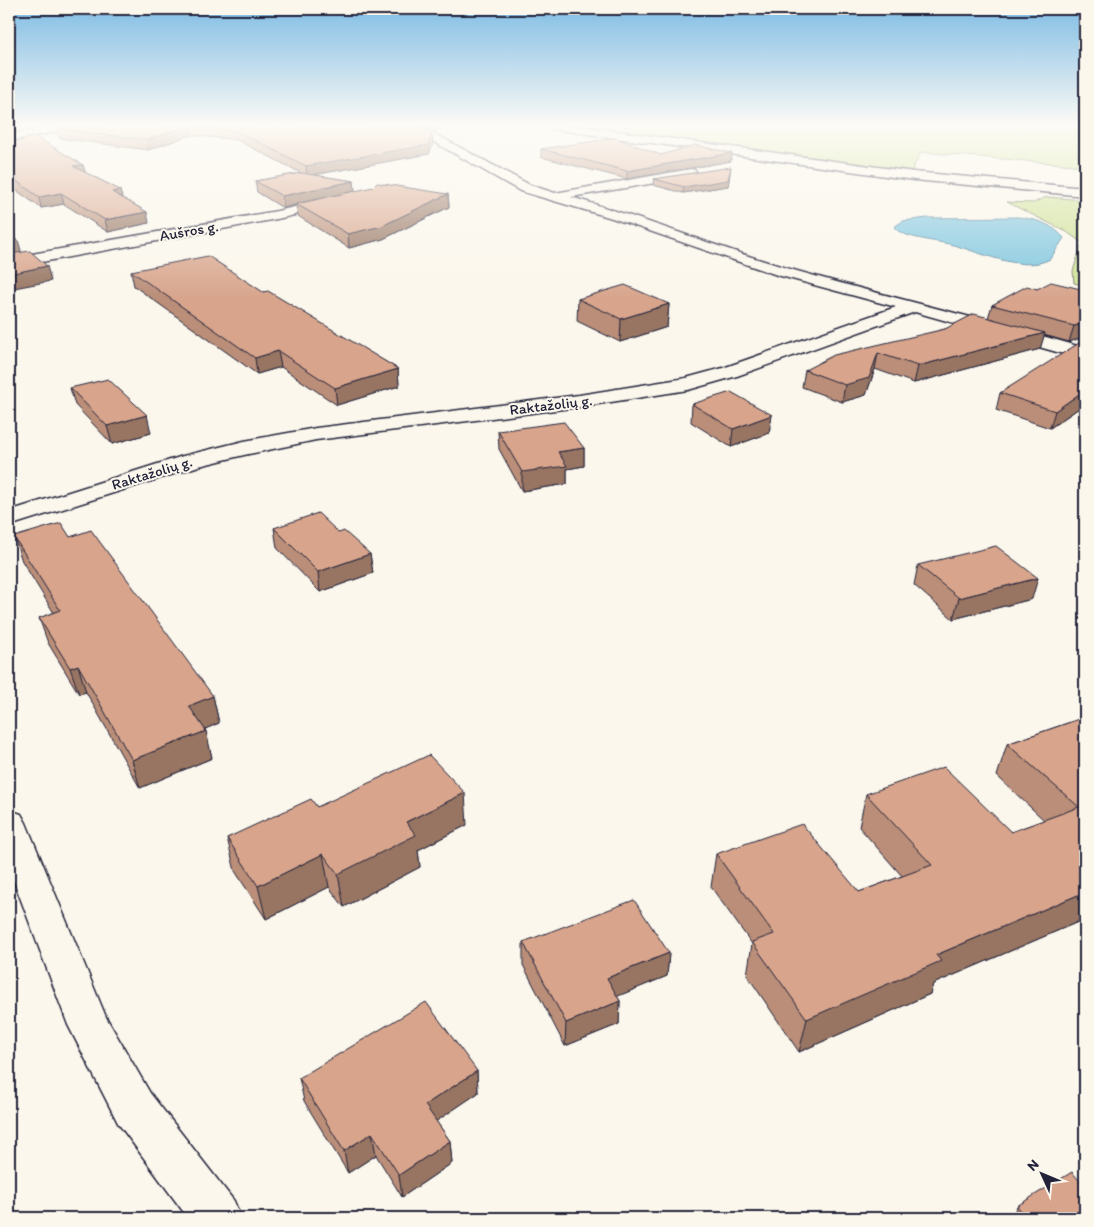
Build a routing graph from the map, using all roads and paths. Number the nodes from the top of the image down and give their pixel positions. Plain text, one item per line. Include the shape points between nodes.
1 (516, 183) edge
2 (629, 183) edge
3 (992, 183) edge
4 (1085, 192) edge
5 (552, 196) junction
6 (346, 199) edge
7 (9, 263) edge
8 (914, 307) junction
9 (1085, 354) edge
10 (9, 520) edge
11 (9, 823) edge
12 (217, 1218) edge

1 - 5 street
2 - 5 street
3 - 4 street
5 - 8 street via 634,220 783,272
6 - 7 street, Aušros g. via 277,216
8 - 9 street
8 - 10 street, Raktažolių g. via 688,384 316,434 244,448 191,461
11 - 12 street via 89,1025 134,1108

